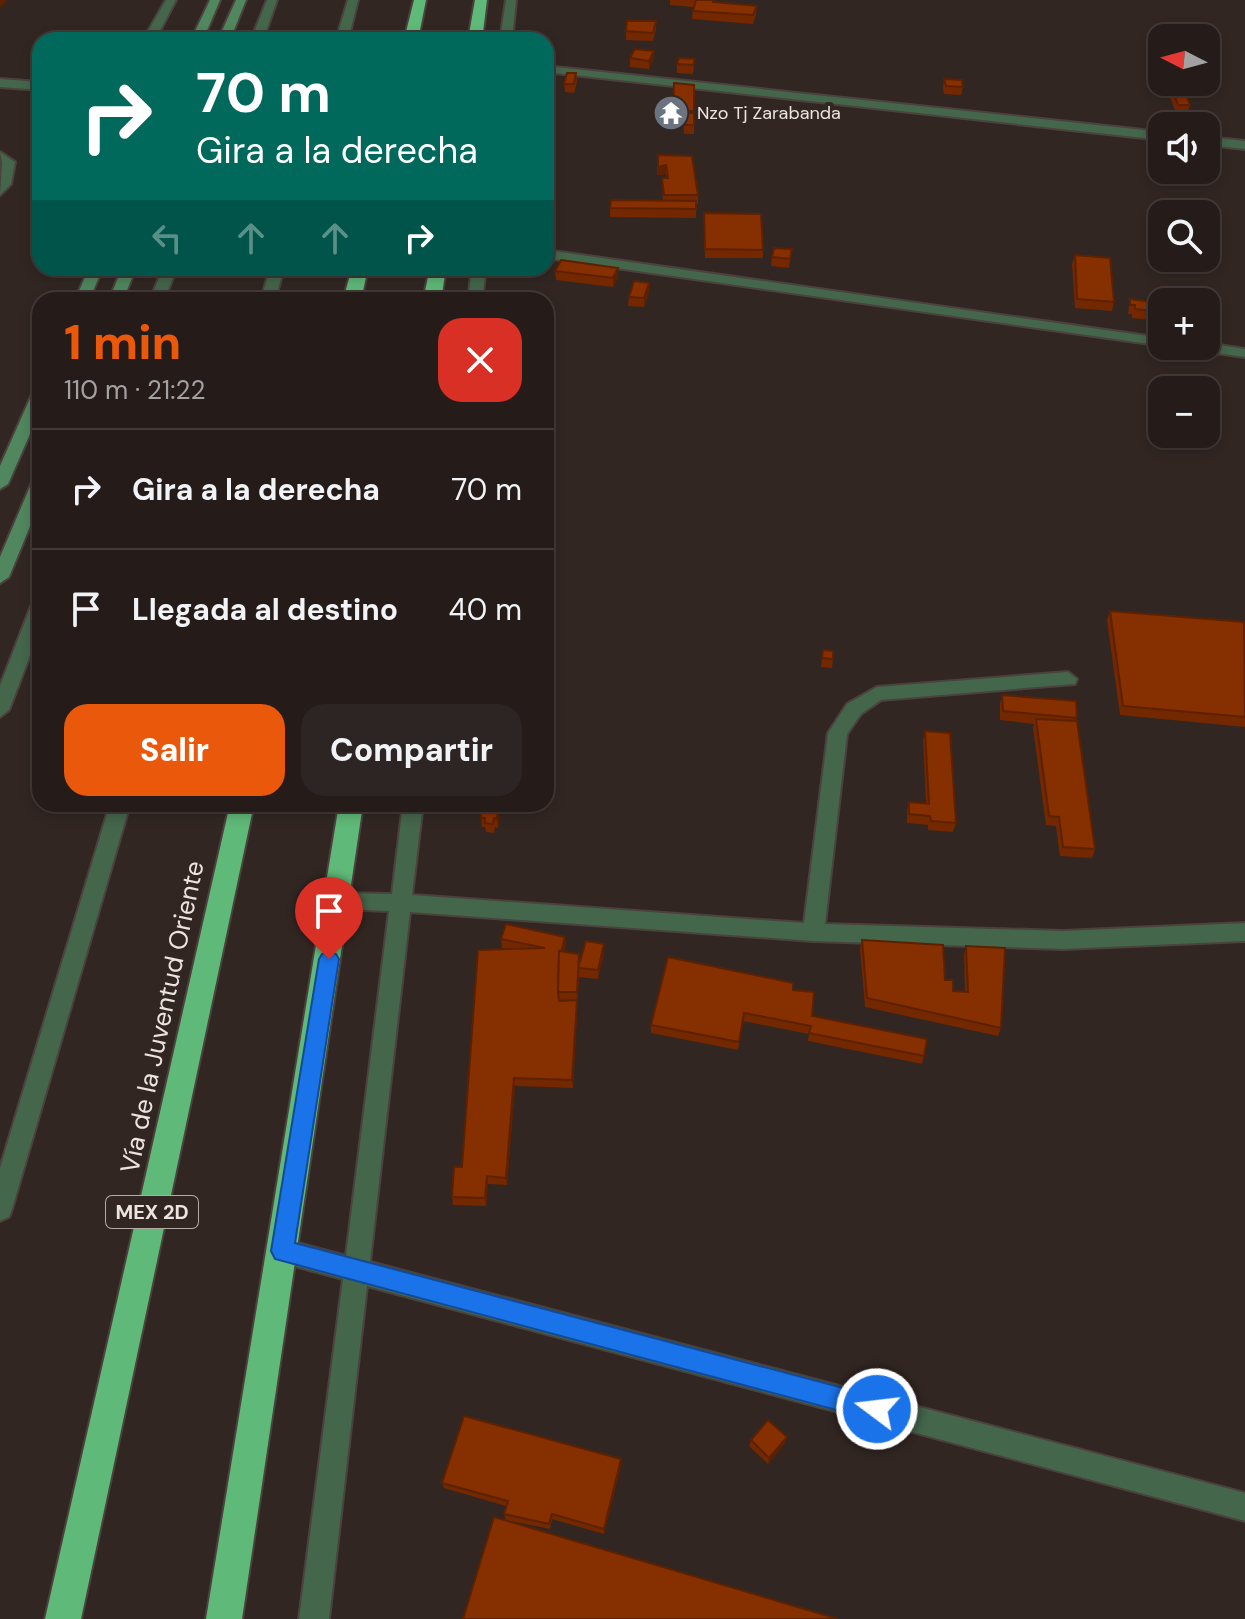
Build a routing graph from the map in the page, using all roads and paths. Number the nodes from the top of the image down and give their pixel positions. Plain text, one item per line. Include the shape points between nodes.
1 (171, 0) edge
2 (215, 0) edge
3 (241, 0) edge
4 (272, 0) edge
5 (353, 0) edge
6 (420, 0) edge
7 (481, 0) edge
8 (511, 0) edge
9 (153, 32) edge
10 (201, 32) edge
11 (227, 32) edge
12 (260, 32) edge
13 (344, 32) edge
14 (413, 32) edge
15 (476, 32) edge
16 (507, 32) edge
17 (554, 70) edge
18 (0, 83) edge
19 (32, 85) edge
20 (1148, 134) edge
21 (1220, 142) edge
22 (1245, 145) edge
23 (0, 156) edge
24 (0, 191) edge
25 (554, 255) edge
26 (1148, 340) edge
27 (1220, 350) edge
28 (1245, 353) edge
29 (32, 412) edge
30 (0, 484) edge
31 (32, 501) edge
32 (0, 577) edge
33 (32, 627) edge
34 (1068, 679) dead end
35 (0, 710) edge
36 (118, 812) edge
37 (240, 812) edge
38 (350, 812) edge
39 (412, 812) edge
40 (338, 901) junction
41 (401, 903) junction
42 (813, 932) junction
43 (1245, 932) edge
44 (0, 1209) edge
45 (283, 1251) junction
46 (356, 1270) junction
47 (1245, 1507) edge
48 (63, 1619) edge
49 (224, 1619) edge
50 (314, 1619) edge

1 - 9 lane
2 - 10 main road
3 - 11 main road
4 - 12 lane
5 - 13 lane
6 - 14 highway
7 - 15 highway
8 - 16 lane
17 - 20 lane
18 - 19 lane
21 - 22 lane
23 - 24 lane via 9,162
25 - 26 lane
27 - 28 lane
29 - 30 main road
31 - 32 main road
33 - 35 lane
34 - 42 lane via 877,694 854,709 838,733
36 - 44 lane
37 - 48 highway, Vía de la Juventud Oriente / MEX 2D
38 - 40 highway
39 - 41 lane
40 - 41 lane
40 - 45 highway
41 - 42 lane
41 - 46 lane
42 - 43 lane via 1063,940
45 - 46 lane
45 - 49 highway
46 - 47 lane
46 - 50 lane

